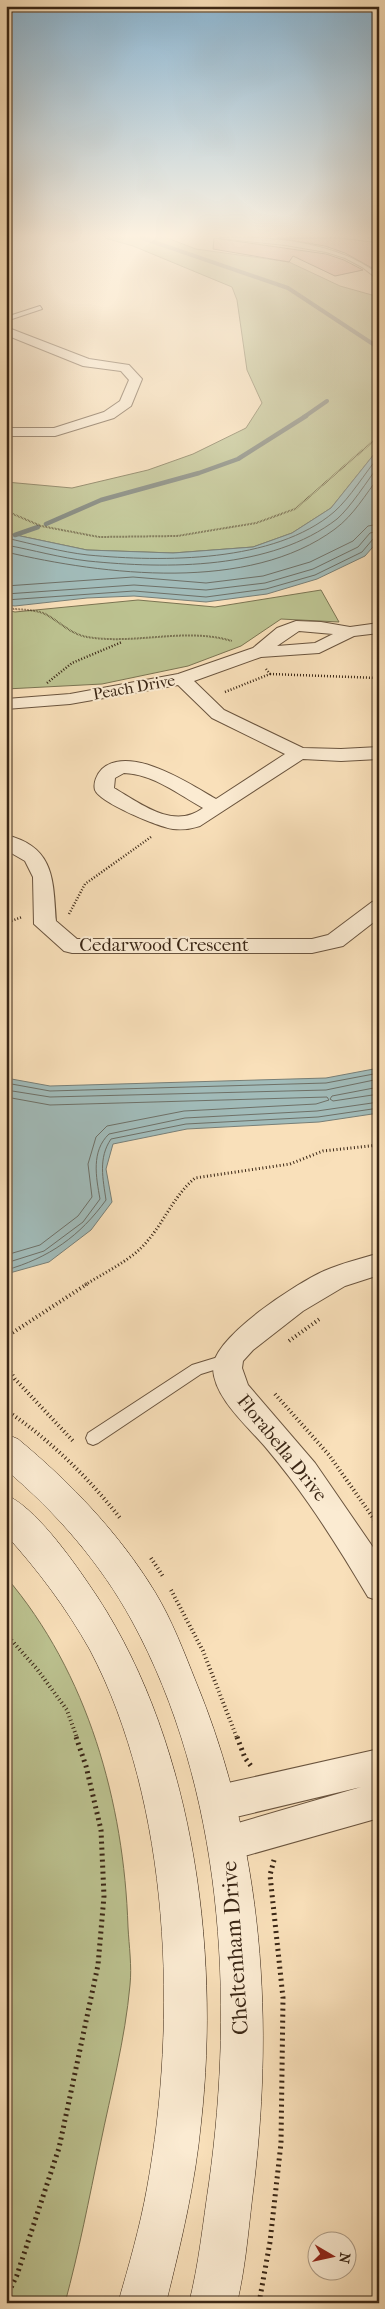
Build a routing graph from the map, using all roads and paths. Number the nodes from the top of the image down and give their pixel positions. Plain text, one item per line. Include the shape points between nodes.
1 (44, 346) edge
2 (6, 432) edge
3 (379, 436) edge
4 (6, 511) edge
5 (379, 628) edge
6 (350, 632) junction
7 (125, 641) dead end
8 (259, 652) junction
9 (270, 674) dead end
10 (379, 678) edge
11 (182, 679) junction
12 (43, 701) junction
13 (6, 704) edge
14 (299, 753) junction
15 (379, 753) edge
16 (216, 807) junction
17 (166, 822) junction
18 (6, 841) edge
19 (379, 906) edge
20 (45, 924) junction
21 (379, 1145) edge
22 (379, 1264) edge
23 (326, 1314) dead end
24 (6, 1337) edge
25 (286, 1343) dead end
26 (228, 1360) junction
27 (269, 1387) dead end
28 (93, 1438) dead end
29 (6, 1449) edge
30 (6, 1511) edge
31 (379, 1526) edge
32 (379, 1586) edge
33 (6, 1634) edge
34 (379, 1766) edge
35 (379, 1800) edge
36 (223, 1823) junction
37 (6, 2298) edge
38 (142, 2303) edge
39 (213, 2303) edge

1 - 2 street via 87,363 125,368 136,380 126,403 109,415 55,432
3 - 4 path via 295,509 226,529 170,536 98,536 53,529
5 - 6 street, Peach Drive
6 - 8 street, Peach Drive via 319,648
6 - 8 street, Peach Drive via 296,626 283,632
7 - 12 path via 94,652 54,675 44,690
8 - 11 street, Peach Drive
9 - 10 path
11 - 12 street, Peach Drive
11 - 14 street via 218,714
12 - 13 street, Peach Drive
14 - 15 street via 341,756
14 - 16 street
16 - 17 street via 194,822
16 - 17 street via 144,768 129,766 107,774 103,782 105,791
17 - 20 path via 162,829 85,884 67,916
18 - 20 street via 33,857 43,877
19 - 20 street, Cedarwood Crescent via 335,941 312,946 72,946
21 - 24 path via 323,1151 290,1164 196,1178 184,1187 140,1250
22 - 26 street via 334,1279 288,1308 240,1343
23 - 25 path
26 - 28 lane via 197,1369
26 - 32 street, Florabella Drive via 229,1378 237,1394 284,1445 312,1482 345,1527
27 - 31 path via 329,1455
29 - 36 main road, Cheltenham Drive via 35,1472 72,1511 141,1602 191,1709
30 - 38 main road via 57,1568 104,1640 150,1757 166,1818 178,1889 184,1959 180,2104 170,2188
33 - 37 path via 67,1710 86,1766 101,1830 104,1896 98,1965 59,2148 17,2276
34 - 36 street
35 - 36 street
36 - 39 main road, Cheltenham Drive via 236,1894 242,2077 233,2181

